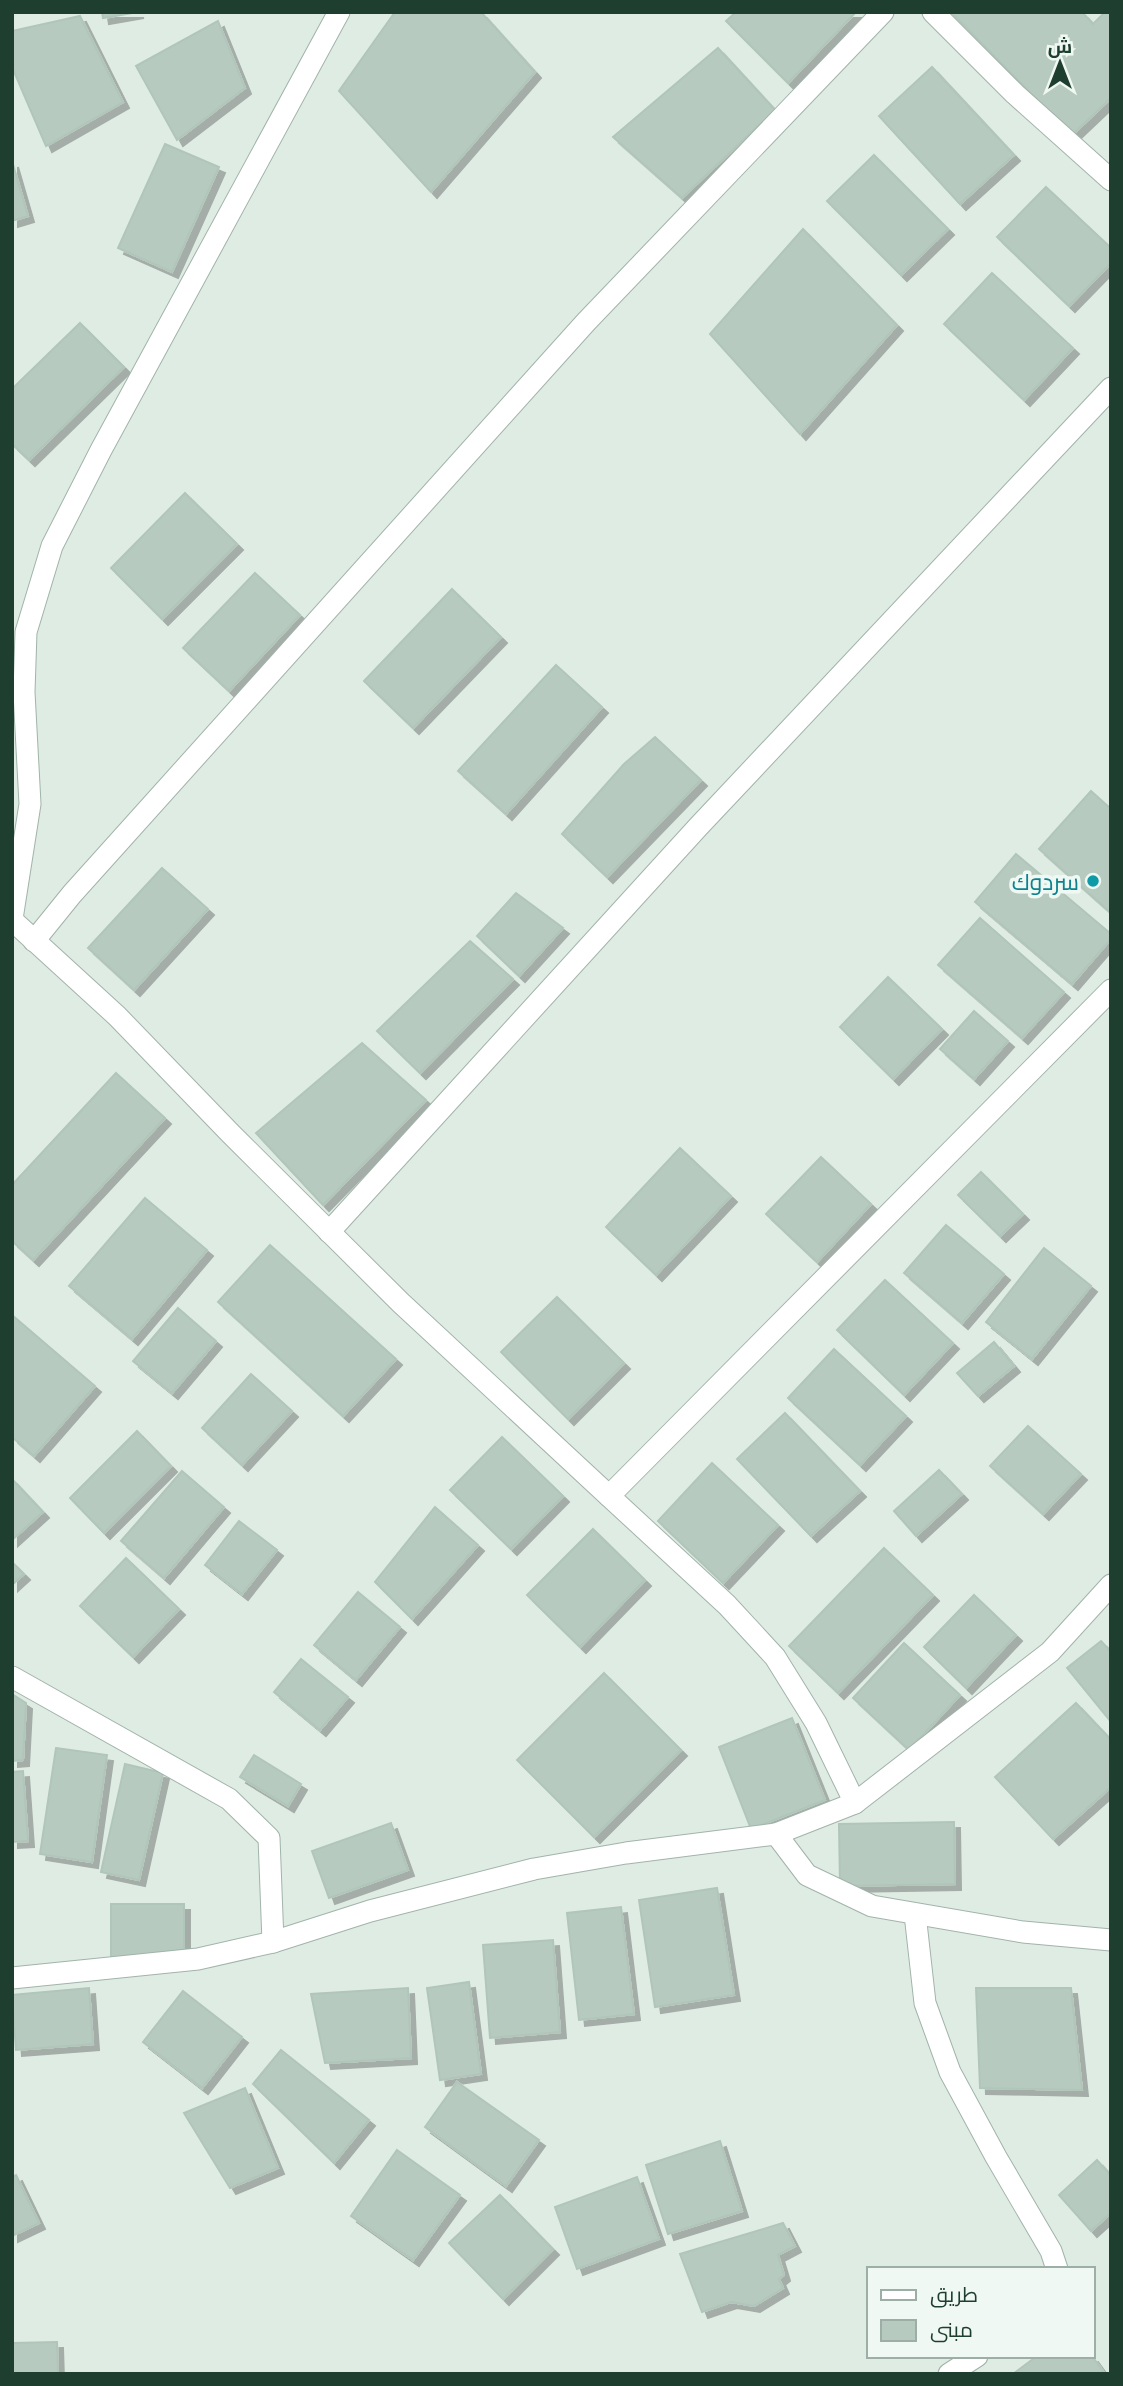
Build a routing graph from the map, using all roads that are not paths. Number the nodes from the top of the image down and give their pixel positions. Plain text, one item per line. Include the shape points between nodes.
1 (338, 12) edge
2 (883, 12) edge
3 (933, 12) edge
4 (1111, 180) edge
5 (1111, 388) edge
6 (12, 920) edge
7 (34, 941) junction
8 (1111, 990) edge
9 (329, 1232) junction
10 (609, 1496) junction
11 (1111, 1585) edge
12 (12, 1677) edge
13 (855, 1803) junction
14 (776, 1834) junction
15 (915, 1914) junction
16 (1111, 1940) edge
17 (273, 1942) junction
18 (12, 1978) edge
19 (1056, 2267) edge
20 (974, 2358) edge
21 (949, 2374) edge

1 - 6 street via 52,546 26,632 30,804
2 - 7 street via 586,322
3 - 4 street
5 - 9 street via 698,827
6 - 7 street
7 - 9 street via 117,1016
8 - 10 street
9 - 10 street
10 - 13 street via 727,1605 775,1657 816,1723
11 - 13 street via 1050,1652
12 - 17 street via 229,1799 269,1838
13 - 14 street
14 - 15 street via 807,1875 872,1906
14 - 17 street via 534,1869 370,1911
15 - 16 street via 1023,1932
15 - 19 street via 925,2003 950,2071
17 - 18 street via 198,1959
20 - 21 street

